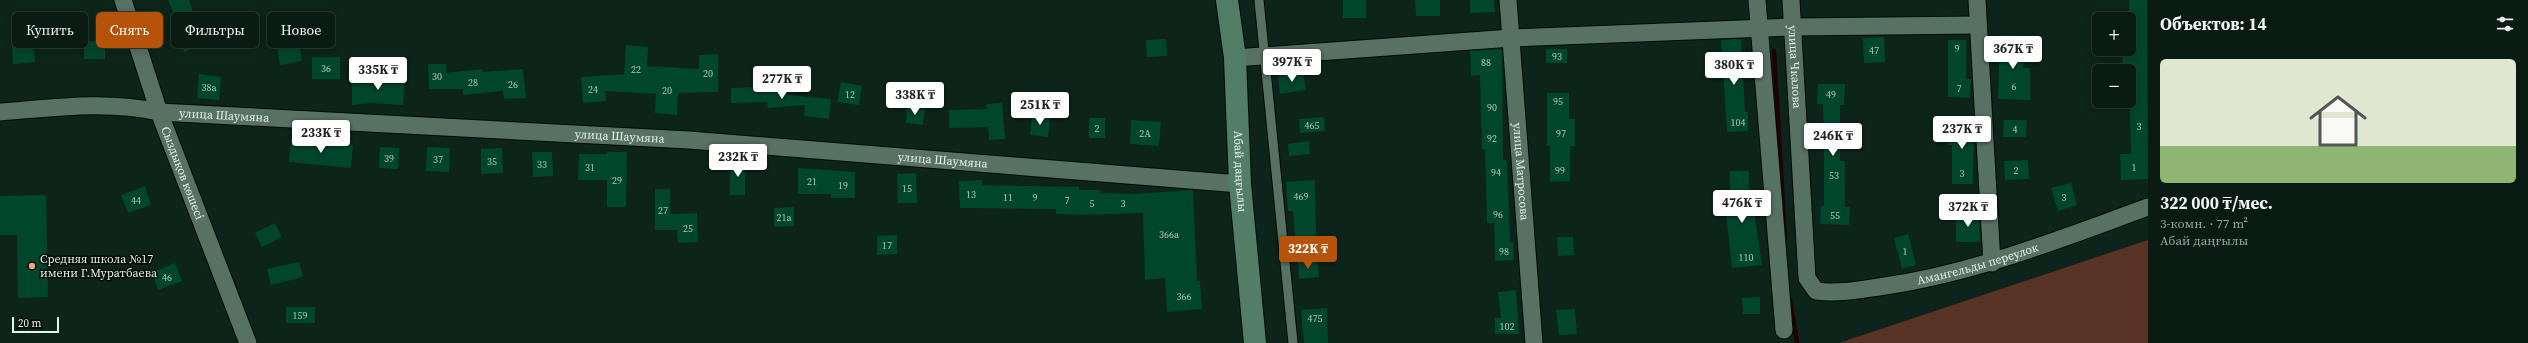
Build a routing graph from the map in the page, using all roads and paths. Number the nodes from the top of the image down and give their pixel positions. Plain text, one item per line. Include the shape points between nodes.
1 (123, 0) edge
2 (1227, 0) edge
3 (1260, 0) edge
4 (1508, 0) edge
5 (1757, 0) edge
6 (1791, 0) edge
7 (1977, 0) edge
8 (1978, 25) junction
9 (1792, 27) junction
10 (1760, 29) junction
11 (1512, 38) junction
12 (1264, 54) junction
13 (1235, 58) junction
14 (0, 112) edge
15 (159, 112) junction
16 (1240, 184) junction
17 (2148, 207) edge
18 (1992, 263) junction
19 (1807, 278) joint
20 (1784, 330) dead end
21 (248, 343) edge
22 (1255, 343) edge
23 (1293, 343) edge
24 (1534, 343) edge

1 - 15 street, Сыздықов көшесі
2 - 13 street, Абай даңғылы
3 - 12 lane
4 - 11 street, улица Матросова
5 - 10 street
6 - 9 street, улица Чкалова
7 - 8 street
8 - 9 street
8 - 18 street
9 - 10 street
9 - 19 street, улица Чкалова
10 - 11 street
10 - 20 street
11 - 12 street
11 - 24 street, улица Матросова
12 - 13 street
12 - 23 lane
13 - 16 street, Абай даңғылы
14 - 15 street, улица Шаумяна via 92,106 136,107
15 - 16 street, улица Шаумяна via 689,140
15 - 21 street, Сыздықов көшесі
16 - 22 street, Абай даңғылы
17 - 18 street, Амангельды переулок
18 - 19 street, Амангельды переулок via 1915,282 1831,293 1816,291

